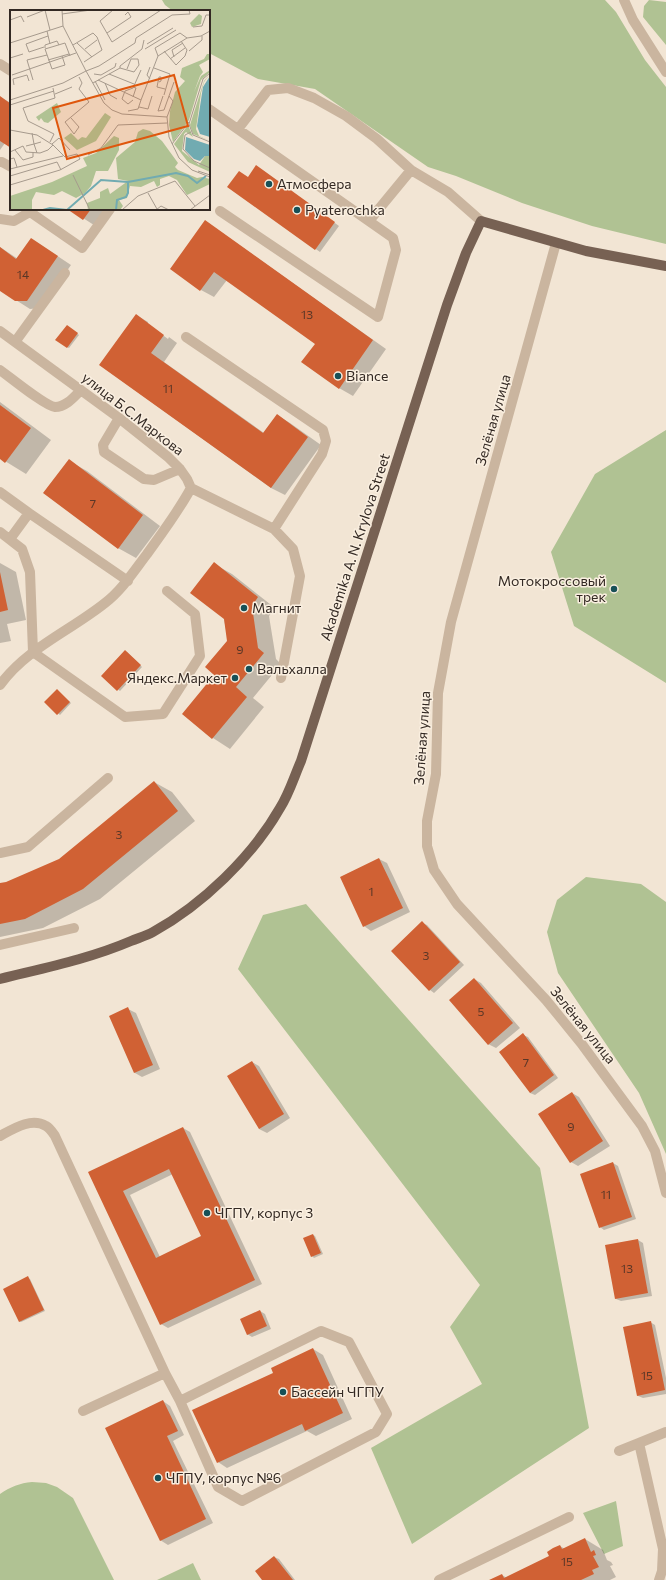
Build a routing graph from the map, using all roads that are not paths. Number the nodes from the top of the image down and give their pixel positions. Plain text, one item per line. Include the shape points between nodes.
1 (624, 0) edge
2 (0, 64) edge
3 (10, 70) edge
4 (666, 72) edge
5 (210, 110) edge
6 (238, 129) junction
7 (0, 162) edge
8 (10, 166) edge
9 (411, 170) junction
10 (109, 210) edge
11 (220, 210) dead end
12 (30, 211) edge
13 (0, 219) edge
14 (369, 221) junction
15 (481, 221) junction
16 (556, 243) junction
17 (666, 266) edge
18 (65, 273) dead end
19 (0, 331) edge
20 (186, 337) dead end
21 (15, 342) junction
22 (0, 370) edge
23 (82, 390) junction
24 (118, 418) junction
25 (180, 469) junction
26 (191, 488) junction
27 (0, 492) edge
28 (29, 513) junction
29 (274, 529) junction
30 (0, 532) edge
31 (10, 539) junction
32 (128, 581) junction
33 (167, 591) dead end
34 (33, 652) junction
35 (281, 678) dead end
36 (0, 685) edge
37 (108, 778) dead end
38 (0, 852) edge
39 (74, 928) dead end
40 (0, 945) edge
41 (0, 979) edge
42 (0, 1136) edge
43 (666, 1193) edge
44 (164, 1373) junction
45 (180, 1401) junction
46 (83, 1411) dead end
47 (666, 1432) edge
48 (639, 1443) junction
49 (619, 1451) dead end
50 (569, 1516) dead end
51 (439, 1580) edge
52 (659, 1580) edge

1 - 4 street via 633,20
2 - 3 street
5 - 6 street
6 - 9 street via 268,90 288,88 314,98 346,116 377,139
6 - 14 street
7 - 8 street
9 - 14 street
9 - 15 street via 448,192
10 - 12 street via 82,248
11 - 14 street via 378,317 396,250 393,238
12 - 13 street via 14,221
15 - 16 main road
15 - 41 main road, Akademika A. N. Krylova Street via 447,305 301,761 281,808 258,842 226,877 187,910 153,932 115,948 76,960
16 - 17 main road
16 - 43 street, Зелёная улица via 451,622 438,693 436,774 427,821 427,846 434,870 457,904 546,1000 642,1126 655,1150
18 - 21 street
19 - 21 street, улица Б.С.Маркова
20 - 29 street via 323,430 326,441 322,454
21 - 23 street, улица Б.С.Маркова
22 - 23 street via 55,407 66,404
23 - 24 street, улица Б.С.Маркова
24 - 25 street, улица Б.С.Маркова
24 - 25 street via 103,445 104,452 144,479 154,480
25 - 26 street, улица Б.С.Маркова
26 - 29 street
26 - 32 street
27 - 28 street
28 - 31 street
28 - 32 street
29 - 35 street via 293,549 300,576
30 - 31 street
31 - 34 street via 22,549 30,572
32 - 34 street via 106,603
33 - 34 street via 195,614 200,656 164,714 125,717
34 - 36 street via 8,674
37 - 38 street via 28,847
39 - 40 street
42 - 44 street via 22,1125 34,1123 46,1126 55,1136
44 - 45 street
44 - 46 street
45 - 45 street via 321,1330 349,1342 387,1414 376,1432 242,1501 218,1487
47 - 48 street
48 - 49 street
48 - 52 street via 663,1549
50 - 51 street

